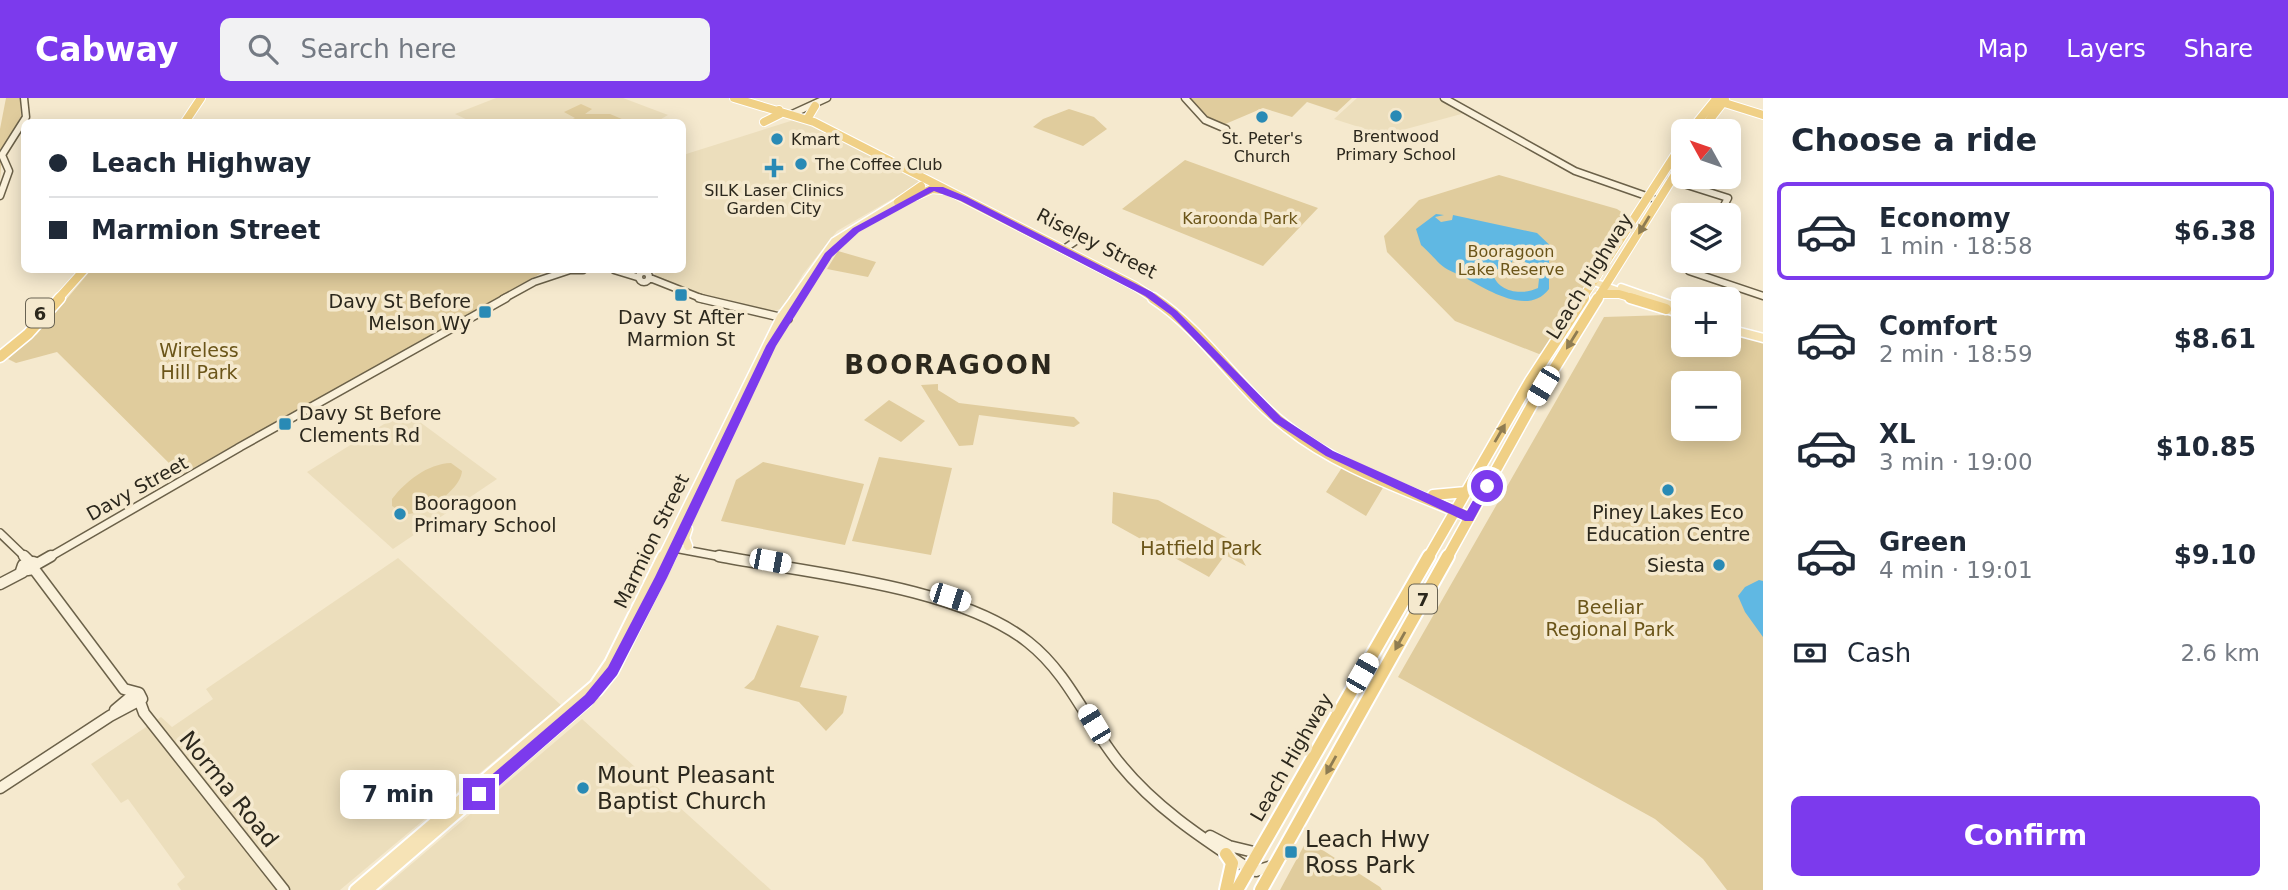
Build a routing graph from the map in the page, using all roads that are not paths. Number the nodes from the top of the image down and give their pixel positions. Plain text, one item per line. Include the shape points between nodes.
1 (24, 98) edge
2 (201, 98) edge
3 (206, 98) edge
4 (734, 98) edge
5 (745, 98) edge
6 (827, 98) edge
7 (1185, 98) edge
8 (1446, 98) edge
9 (1706, 98) edge
10 (1722, 99) edge
11 (816, 105) junction
12 (779, 110) junction
13 (1716, 110) junction
14 (799, 114) junction
15 (1763, 116) edge
16 (23, 119) edge
17 (187, 119) edge
18 (193, 119) edge
19 (1696, 119) edge
20 (1699, 119) edge
21 (1710, 119) edge
22 (764, 122) dead end
23 (21, 123) edge
24 (1226, 129) dead end
25 (854, 143) junction
26 (877, 155) junction
27 (1671, 161) edge
28 (1671, 180) edge
29 (934, 182) junction
30 (1700, 189) edge
31 (0, 196) edge
32 (916, 196) junction
33 (1649, 196) junction
34 (964, 199) junction
35 (1659, 199) junction
36 (898, 202) joint
37 (1725, 203) edge
38 (1062, 246) junction
39 (1617, 246) junction
40 (1628, 250) junction
41 (1614, 272) junction
42 (73, 273) edge
43 (81, 273) edge
44 (560, 273) edge
45 (627, 273) edge
46 (635, 273) edge
47 (1695, 273) edge
48 (644, 277) junction
49 (1595, 280) junction
50 (1605, 287) junction
51 (1621, 287) junction
52 (1763, 296) edge
53 (1671, 307) edge
54 (1666, 309) joint
55 (1671, 310) edge
56 (784, 319) junction
57 (1741, 330) edge
58 (1763, 335) edge
59 (0, 354) edge
60 (1466, 492) junction
61 (1433, 498) junction
62 (694, 507) junction
63 (1456, 509) junction
64 (1470, 515) junction
65 (1448, 524) junction
66 (0, 533) edge
67 (672, 545) junction
68 (688, 546) junction
69 (28, 567) junction
70 (4, 581) edge
71 (1362, 673) junction
72 (1378, 681) junction
73 (129, 700) junction
74 (1362, 708) junction
75 (1320, 746) junction
76 (0, 788) edge
77 (1258, 853) junction
78 (1226, 854) junction
79 (1275, 865) junction
80 (1250, 869) junction
81 (284, 890) edge
82 (355, 890) edge
83 (369, 890) edge
84 (1226, 890) edge
85 (1237, 890) edge
86 (1261, 890) edge

1 - 16 street
2 - 17 highway
3 - 18 highway
4 - 12 highway, Riseley Street
5 - 14 highway, Riseley Street
6 - 11 street
7 - 24 street via 1205,120
8 - 33 street via 1576,170
9 - 19 highway
10 - 13 highway
10 - 15 highway
10 - 20 highway
11 - 14 highway
11 - 14 street
12 - 14 highway, Riseley Street
12 - 22 highway via 780,114
13 - 15 highway
13 - 21 highway
14 - 25 highway, Riseley Street
14 - 29 highway, Riseley Street
23 - 31 street via 5,160 9,171
25 - 26 highway, Riseley Street
25 - 26 highway via 854,152
26 - 29 highway, Riseley Street
27 - 33 highway, Leach Highway / 7
28 - 35 highway, Leach Highway / 7
29 - 32 main road, Marmion Street
29 - 34 highway, Riseley Street
29 - 36 highway
29 - 38 highway, Riseley Street
30 - 37 street via 1728,198
32 - 34 highway via 940,189
32 - 56 main road, Marmion Street via 836,246
33 - 35 street
33 - 39 highway, Leach Highway / 7
34 - 38 highway, Riseley Street
35 -> 40 highway, Leach Highway / 7
36 - 56 main road, Marmion Street via 834,241
38 - 61 highway, Riseley Street via 1173,306 1307,435
38 - 61 highway, Riseley Street via 1167,306 1298,436
39 - 40 highway
39 - 49 highway, Leach Highway / 7
40 - 41 highway, Leach Highway / 7
41 - 50 highway, Leach Highway / 7
41 - 51 highway
42 - 59 highway, 6
43 - 59 highway, 6 via 28,334
44 - 69 street, Davy Street via 489,307
45 - 48 street
46 - 48 street
47 - 52 street
48 - 56 street via 699,299
49 - 50 main road
60 -> 49 highway, Leach Highway / 7
50 - 51 main road
50 - 54 highway
50 -> 64 highway, Leach Highway / 7
51 - 53 main road
54 - 55 main road
56 - 62 main road, Marmion Street
56 - 67 main road, Marmion Street
57 - 58 main road
60 - 61 highway
60 - 63 highway, Leach Highway / 7
61 - 63 highway, Riseley Street
61 - 65 highway
62 - 67 main road, Marmion Street
62 - 68 main road via 685,538
63 - 64 highway, Riseley Street
63 - 65 highway, Leach Highway / 7
64 -> 72 highway, Leach Highway / 7
65 - 71 highway, Leach Highway / 7
66 - 69 street, Norma Road
67 - 68 street
67 - 78 street via 932,596 990,618 1050,662 1135,782
67 - 82 main road, Marmion Street via 595,685
67 - 83 main road, Marmion Street via 613,671 600,687
68 - 77 street via 933,592 992,614 1025,635 1059,666 1138,779 1216,840
69 - 70 street, Davy Street
69 - 73 street, Norma Road
71 - 72 highway
71 - 75 highway, Leach Highway / 7
72 - 74 highway, Leach Highway / 7
73 - 76 street
73 - 81 street, Norma Road
74 - 75 highway via 1354,702 1330,741
74 -> 79 highway, Leach Highway / 7
75 - 77 highway, Leach Highway / 7
77 - 80 highway, Leach Highway / 7
78 - 80 street
78 - 84 highway via 1231,863
79 - 80 street
79 - 86 highway, Leach Highway / 7
80 - 85 highway, Leach Highway / 7

